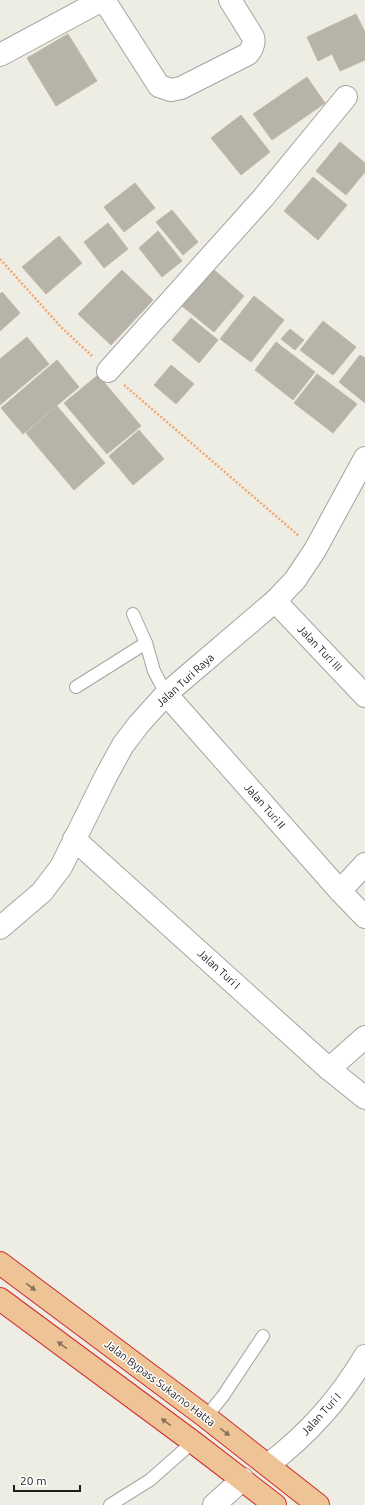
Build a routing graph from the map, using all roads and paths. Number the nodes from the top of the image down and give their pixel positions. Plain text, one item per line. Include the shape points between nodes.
1 (103, 0) edge
2 (230, 0) edge
3 (0, 53) edge
4 (346, 97) dead end
5 (0, 259) edge
6 (108, 371) junction
7 (364, 464) edge
8 (315, 550) junction
9 (275, 601) junction
10 (133, 614) dead end
11 (146, 644) junction
12 (76, 687) dead end
13 (166, 694) junction
14 (365, 696) edge
15 (74, 839) junction
16 (365, 864) edge
17 (340, 891) junction
18 (365, 917) edge
19 (0, 928) edge
20 (365, 1037) edge
21 (329, 1069) junction
22 (365, 1098) edge
23 (0, 1263) edge
24 (1, 1302) edge
25 (263, 1336) dead end
26 (365, 1356) edge
27 (206, 1417) junction
28 (193, 1442) junction
29 (268, 1465) junction
30 (243, 1479) junction
31 (110, 1505) edge
32 (214, 1505) edge
33 (275, 1505) edge
34 (318, 1505) edge

1 - 2 street via 159,86 171,90 208,75 251,50 253,37
1 - 3 street
4 - 6 street via 263,198
5 - 6 path via 61,327
6 - 8 path
7 - 8 street, Jalan Turi Raya
8 - 9 street, Jalan Turi Raya via 295,580
9 - 13 street, Jalan Turi Raya
9 - 14 street, Jalan Turi III
10 - 11 lane
11 - 12 lane
11 - 13 lane via 154,671
13 - 15 street, Jalan Turi Raya via 123,746
13 - 17 street, Jalan Turi II
15 - 19 street, Jalan Turi Raya via 61,867 42,892
15 - 21 street, Jalan Turi I
16 - 17 street
17 - 18 street, Jalan Turi II
20 - 21 street
21 - 22 street, Jalan Turi I
23 -> 27 highway, Jalan Bypass Sukarno Hatta
28 -> 24 highway
25 - 27 lane
26 - 29 street, Jalan Turi I via 329,1408 291,1447
27 -> 29 highway, Jalan Bypass Sukarno Hatta
28 - 30 highway
28 - 31 lane via 150,1480
29 - 34 highway, Jalan Bypass Sukarno Hatta
30 - 32 street
30 - 33 highway

